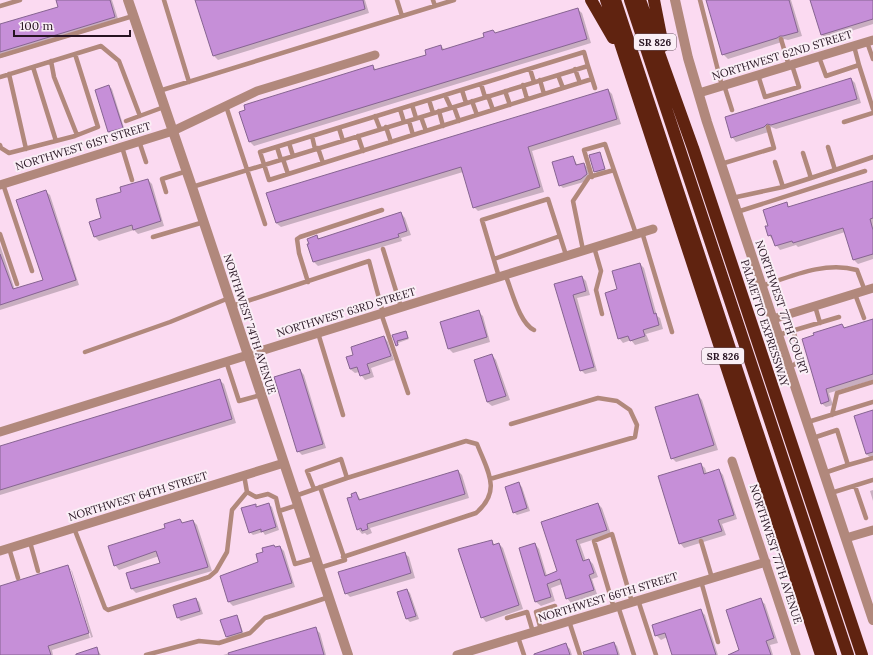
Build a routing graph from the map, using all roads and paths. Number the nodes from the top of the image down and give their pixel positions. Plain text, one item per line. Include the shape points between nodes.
1 (20, 0) edge
2 (128, 0) edge
3 (164, 0) edge
4 (397, 0) edge
5 (433, 0) edge
6 (454, 0) edge
7 (591, 0) edge
8 (606, 0) edge
9 (615, 0) edge
10 (630, 0) edge
11 (640, 0) edge
12 (654, 0) edge
13 (675, 0) edge
14 (700, 0) edge
15 (0, 6) edge
16 (435, 6) junction
17 (133, 16) junction
18 (402, 16) junction
19 (781, 39) dead end
20 (870, 41) edge
21 (854, 46) junction
22 (75, 54) junction
23 (375, 55) dead end
24 (0, 56) edge
25 (819, 57) junction
26 (624, 58) junction
27 (873, 59) edge
28 (51, 62) junction
29 (791, 65) junction
30 (588, 66) junction
31 (859, 66) junction
32 (32, 67) junction
33 (530, 69) junction
34 (575, 69) junction
35 (9, 74) junction
36 (558, 74) junction
37 (758, 75) junction
38 (0, 77) edge
39 (592, 79) junction
40 (540, 80) junction
41 (190, 82) junction
42 (534, 82) junction
43 (580, 83) junction
44 (481, 84) junction
45 (670, 84) junction
46 (523, 85) junction
47 (723, 86) junction
48 (563, 88) junction
49 (595, 88) dead end
50 (462, 90) junction
51 (159, 91) junction
52 (505, 91) junction
53 (698, 93) junction
54 (544, 94) junction
55 (445, 95) junction
56 (487, 96) junction
57 (528, 99) junction
58 (428, 100) junction
59 (469, 102) junction
60 (412, 105) junction
61 (510, 105) junction
62 (226, 106) junction
63 (164, 107) junction
64 (452, 107) junction
65 (400, 109) junction
66 (873, 109) edge
67 (494, 110) junction
68 (732, 110) dead end
69 (439, 111) junction
70 (433, 113) junction
71 (873, 113) edge
72 (477, 115) junction
73 (140, 116) junction
74 (375, 116) junction
75 (419, 117) junction
76 (126, 120) dead end
77 (406, 121) junction
78 (459, 121) junction
79 (844, 122) dead end
80 (443, 126) junction
81 (386, 127) junction
82 (768, 127) dead end
83 (339, 128) junction
84 (380, 129) junction
85 (173, 131) junction
86 (426, 131) junction
87 (77, 135) junction
88 (412, 135) junction
89 (312, 136) junction
90 (358, 136) junction
91 (56, 141) junction
92 (139, 141) junction
93 (343, 141) junction
94 (391, 142) junction
95 (288, 143) junction
96 (0, 145) edge
97 (122, 147) junction
98 (277, 147) junction
99 (828, 147) dead end
100 (26, 148) junction
101 (317, 149) junction
102 (363, 151) junction
103 (803, 153) dead end
104 (293, 156) junction
105 (873, 157) edge
106 (282, 159) junction
107 (146, 162) dead end
108 (775, 162) dead end
109 (323, 163) junction
110 (721, 164) junction
111 (264, 165) junction
112 (248, 170) junction
113 (614, 170) junction
114 (835, 170) junction
115 (187, 171) junction
116 (865, 171) dead end
117 (288, 174) junction
118 (592, 177) junction
119 (811, 178) junction
120 (132, 180) dead end
121 (1, 184) edge
122 (192, 187) junction
123 (782, 187) junction
124 (166, 192) dead end
125 (732, 198) junction
126 (382, 210) dead end
127 (737, 212) junction
128 (204, 222) junction
129 (265, 224) dead end
130 (653, 229) dead end
131 (639, 233) junction
132 (0, 234) edge
133 (560, 236) junction
134 (153, 237) dead end
135 (594, 247) junction
136 (383, 249) dead end
137 (583, 250) junction
138 (566, 255) junction
139 (494, 259) junction
140 (32, 271) dead end
141 (502, 275) junction
142 (308, 282) junction
143 (17, 284) dead end
144 (762, 286) junction
145 (869, 289) edge
146 (855, 294) junction
147 (230, 302) junction
148 (815, 306) junction
149 (401, 307) junction
150 (382, 313) junction
151 (602, 314) dead end
152 (840, 317) dead end
153 (864, 318) dead end
154 (773, 319) junction
155 (820, 323) junction
156 (534, 330) dead end
157 (793, 330) junction
158 (672, 332) dead end
159 (318, 333) junction
160 (778, 335) junction
161 (85, 352) dead end
162 (247, 355) junction
163 (226, 361) junction
164 (790, 367) junction
165 (873, 382) edge
166 (408, 393) dead end
167 (261, 395) junction
168 (873, 402) edge
169 (343, 415) dead end
170 (832, 415) junction
171 (808, 422) junction
172 (511, 424) dead end
173 (0, 432) edge
174 (813, 438) junction
175 (873, 458) edge
176 (732, 461) dead end
177 (284, 463) junction
178 (848, 465) junction
179 (824, 473) junction
180 (244, 476) junction
181 (347, 478) junction
182 (490, 479) junction
183 (873, 480) edge
184 (855, 486) junction
185 (320, 487) junction
186 (314, 489) junction
187 (247, 492) junction
188 (831, 493) junction
189 (296, 501) junction
190 (280, 512) junction
191 (866, 518) dead end
192 (74, 528) junction
193 (872, 532) edge
194 (846, 538) junction
195 (701, 541) dead end
196 (30, 542) junction
197 (5, 550) edge
198 (343, 557) junction
199 (766, 562) junction
200 (318, 563) junction
201 (38, 571) dead end
202 (18, 578) dead end
203 (712, 578) junction
204 (700, 582) junction
205 (329, 597) junction
206 (635, 601) junction
207 (555, 606) dead end
208 (616, 607) junction
209 (507, 618) dead end
210 (873, 620) edge
211 (569, 621) junction
212 (537, 631) junction
213 (518, 637) junction
214 (718, 642) dead end
215 (146, 655) edge
216 (348, 655) edge
217 (458, 655) edge
218 (524, 655) edge
219 (580, 655) edge
220 (634, 655) edge
221 (656, 655) edge
222 (796, 655) edge
223 (821, 655) edge
224 (831, 655) edge
225 (848, 655) edge
226 (862, 655) edge

1 - 15 lane
2 - 17 street, NORTHWEST 74TH AVENUE
3 - 41 lane
4 - 18 lane
5 - 16 lane
6 - 16 lane
7 - 26 highway
8 - 26 highway, SR 826
9 - 224 highway
10 - 225 highway
11 - 45 highway, PALMETTO EXPRESSWAY / SR 826
12 - 45 highway
13 - 53 street, NORTHWEST 77TH COURT
14 - 47 lane
16 - 18 lane
17 - 24 lane
17 - 51 street, NORTHWEST 74TH AVENUE
18 - 41 lane
19 - 29 lane
20 - 21 street, NORTHWEST 62ND STREET
20 - 27 lane
21 - 25 street, NORTHWEST 62ND STREET
21 - 31 lane
22 - 28 lane
22 - 73 lane via 101,46 119,61
22 - 87 lane via 98,127
23 - 62 street, NORTHWEST 61ST STREET via 257,92
25 - 29 street, NORTHWEST 62ND STREET
25 - 31 lane via 826,76
26 - 223 highway, SR 826
28 - 32 lane
28 - 87 lane via 54,77
29 - 37 street, NORTHWEST 62ND STREET
29 - 37 lane via 799,87 765,97
30 - 33 lane via 584,52
30 - 34 lane
30 - 39 lane
31 - 66 lane
32 - 35 lane
32 - 91 lane
33 - 42 lane
33 - 44 lane
34 - 36 lane
34 - 43 lane
35 - 38 lane
35 - 100 lane
36 - 40 lane
36 - 48 lane
37 - 47 street, NORTHWEST 62ND STREET
39 - 43 lane
39 - 49 lane
40 - 42 lane
40 - 54 lane
41 - 51 lane
42 - 46 lane
43 - 48 lane
44 - 50 lane
44 - 56 lane
45 - 226 highway, PALMETTO EXPRESSWAY / SR 826
46 - 52 lane
46 - 57 lane
47 - 53 street, NORTHWEST 62ND STREET
47 - 68 lane
48 - 54 lane
50 - 55 lane
50 - 59 lane
51 - 63 street, NORTHWEST 74TH AVENUE
52 - 56 lane
52 - 61 lane
53 - 110 street, NORTHWEST 77TH COURT
54 - 57 lane
55 - 58 lane
55 - 64 lane
56 - 59 lane
56 - 67 lane
57 - 61 lane
58 - 60 lane
58 - 70 lane
59 - 64 lane
59 - 72 lane
60 - 65 lane
60 - 75 lane
61 - 67 lane
62 - 85 street, NORTHWEST 61ST STREET
62 - 112 lane
63 - 73 lane
63 - 85 street, NORTHWEST 74TH AVENUE
64 - 69 lane
64 - 78 lane
65 - 74 lane
65 - 77 lane
67 - 72 lane
69 - 70 lane
69 - 80 lane
70 - 75 lane
71 - 79 lane
72 - 78 lane
73 - 76 lane
74 - 83 lane
74 - 84 lane
75 - 77 lane
75 - 86 lane
77 - 81 lane
77 - 88 lane
78 - 80 lane
80 - 86 lane
81 - 84 lane
81 - 94 lane
82 - 110 lane via 774,148
83 - 89 lane
83 - 93 lane
84 - 90 lane
85 - 92 street, NORTHWEST 61ST STREET
85 - 115 street, NORTHWEST 74TH AVENUE
86 - 88 lane
87 - 91 lane
88 - 94 lane
89 - 95 lane
89 - 101 lane
90 - 93 lane
90 - 102 lane
91 - 100 lane
92 - 97 street, NORTHWEST 61ST STREET
92 - 107 lane
93 - 101 lane
94 - 102 lane
95 - 98 lane
95 - 104 lane
96 - 100 lane via 9,153
97 - 120 lane
97 - 121 street, NORTHWEST 61ST STREET
98 - 106 lane
98 - 111 lane via 260,152
99 - 114 lane
101 - 104 lane
101 - 109 lane
102 - 109 lane
103 - 119 lane
104 - 106 lane
105 - 114 lane
106 - 111 lane
106 - 117 lane
108 - 123 lane
109 - 117 lane
110 - 125 street, NORTHWEST 77TH COURT
111 - 112 lane
111 - 117 lane via 269,180
112 - 122 lane
112 - 129 lane
113 - 118 lane
113 - 118 lane via 605,144 584,150
113 - 131 lane
114 - 119 lane
115 - 122 street, NORTHWEST 74TH AVENUE
115 - 124 lane via 162,179
116 - 127 lane
118 - 137 lane via 573,201
119 - 123 lane
121 - 140 lane
122 - 128 street, NORTHWEST 74TH AVENUE
123 - 125 lane
125 - 127 street, NORTHWEST 77TH COURT
126 - 142 lane via 297,239
127 - 144 street, NORTHWEST 77TH COURT
128 - 134 lane
128 - 147 street, NORTHWEST 74TH AVENUE
130 - 131 street, NORTHWEST 63RD STREET
131 - 135 street, NORTHWEST 63RD STREET
131 - 158 lane
132 - 143 lane
133 - 138 lane
133 - 139 lane
133 - 139 lane via 548,198 482,220
135 - 137 street, NORTHWEST 63RD STREET
135 - 151 lane via 601,271 596,290
136 - 149 lane
137 - 138 street, NORTHWEST 63RD STREET
138 - 141 street, NORTHWEST 63RD STREET
139 - 141 lane
141 - 149 street, NORTHWEST 63RD STREET
141 - 156 lane via 528,327
142 - 147 lane
142 - 150 lane via 369,262
144 - 145 lane via 823,267 844,266 857,270
144 - 154 street, NORTHWEST 77TH COURT
145 - 146 street
146 - 148 street
146 - 153 lane
147 - 161 lane
147 - 162 street, NORTHWEST 74TH AVENUE
148 - 154 street
148 - 155 lane
149 - 150 street, NORTHWEST 63RD STREET
150 - 159 street, NORTHWEST 63RD STREET
150 - 166 lane
152 - 155 lane
154 - 160 street, NORTHWEST 77TH COURT
155 - 157 lane
157 - 160 lane
157 - 164 lane via 802,360
159 - 162 street, NORTHWEST 63RD STREET
159 - 169 lane
160 - 164 street, NORTHWEST 77TH COURT
162 - 163 street, NORTHWEST 63RD STREET
162 - 167 street, NORTHWEST 74TH AVENUE
163 - 167 lane via 239,401
163 - 173 street, NORTHWEST 63RD STREET
164 - 171 street, NORTHWEST 77TH COURT
165 - 170 lane via 837,393
167 - 177 street, NORTHWEST 74TH AVENUE
168 - 170 lane
170 - 171 lane
171 - 174 street, NORTHWEST 77TH COURT
172 - 182 lane via 598,398 617,401 630,410 637,425 635,437
174 - 178 lane via 837,430
174 - 179 street, NORTHWEST 77TH COURT
175 - 178 lane
176 - 199 street, NORTHWEST 77TH AVENUE
177 - 180 street, NORTHWEST 64TH STREET
177 - 189 street, NORTHWEST 74TH AVENUE
178 - 179 lane
179 - 188 street, NORTHWEST 77TH COURT
180 - 187 lane
180 - 192 street, NORTHWEST 64TH STREET
181 - 182 lane via 466,441 477,444
181 - 185 lane
181 - 186 lane via 341,459 307,471
182 - 198 lane via 492,490 489,499 476,513
183 - 184 lane
184 - 188 lane
184 - 191 lane
185 - 186 lane
185 - 198 lane
186 - 189 lane
187 - 190 lane via 256,497 268,494 276,498
187 - 192 lane via 232,510 227,552 216,571 209,577 108,610 105,608
188 - 194 street, NORTHWEST 77TH COURT
189 - 190 lane
189 - 200 street, NORTHWEST 74TH AVENUE
190 - 200 lane via 295,564
192 - 196 street, NORTHWEST 64TH STREET
193 - 194 street
194 - 210 street, NORTHWEST 77TH COURT
195 - 203 lane
196 - 197 street, NORTHWEST 64TH STREET
196 - 201 lane
197 - 202 lane
198 - 200 lane via 345,560
199 - 203 street, NORTHWEST 66TH STREET
199 - 222 street, NORTHWEST 77TH AVENUE
200 - 205 street, NORTHWEST 74TH AVENUE
203 - 204 street, NORTHWEST 66TH STREET
204 - 206 street, NORTHWEST 66TH STREET
204 - 214 lane
205 - 215 lane via 265,618 250,633 219,643 199,641
205 - 216 street, NORTHWEST 74TH AVENUE
206 - 208 street, NORTHWEST 66TH STREET
206 - 208 lane via 612,534 594,540
206 - 221 lane
207 - 212 lane via 536,612
208 - 211 street, NORTHWEST 66TH STREET
208 - 220 lane
209 - 212 lane via 527,612
211 - 212 street, NORTHWEST 66TH STREET
211 - 219 lane
212 - 213 street, NORTHWEST 66TH STREET
213 - 217 street, NORTHWEST 66TH STREET
213 - 218 lane

